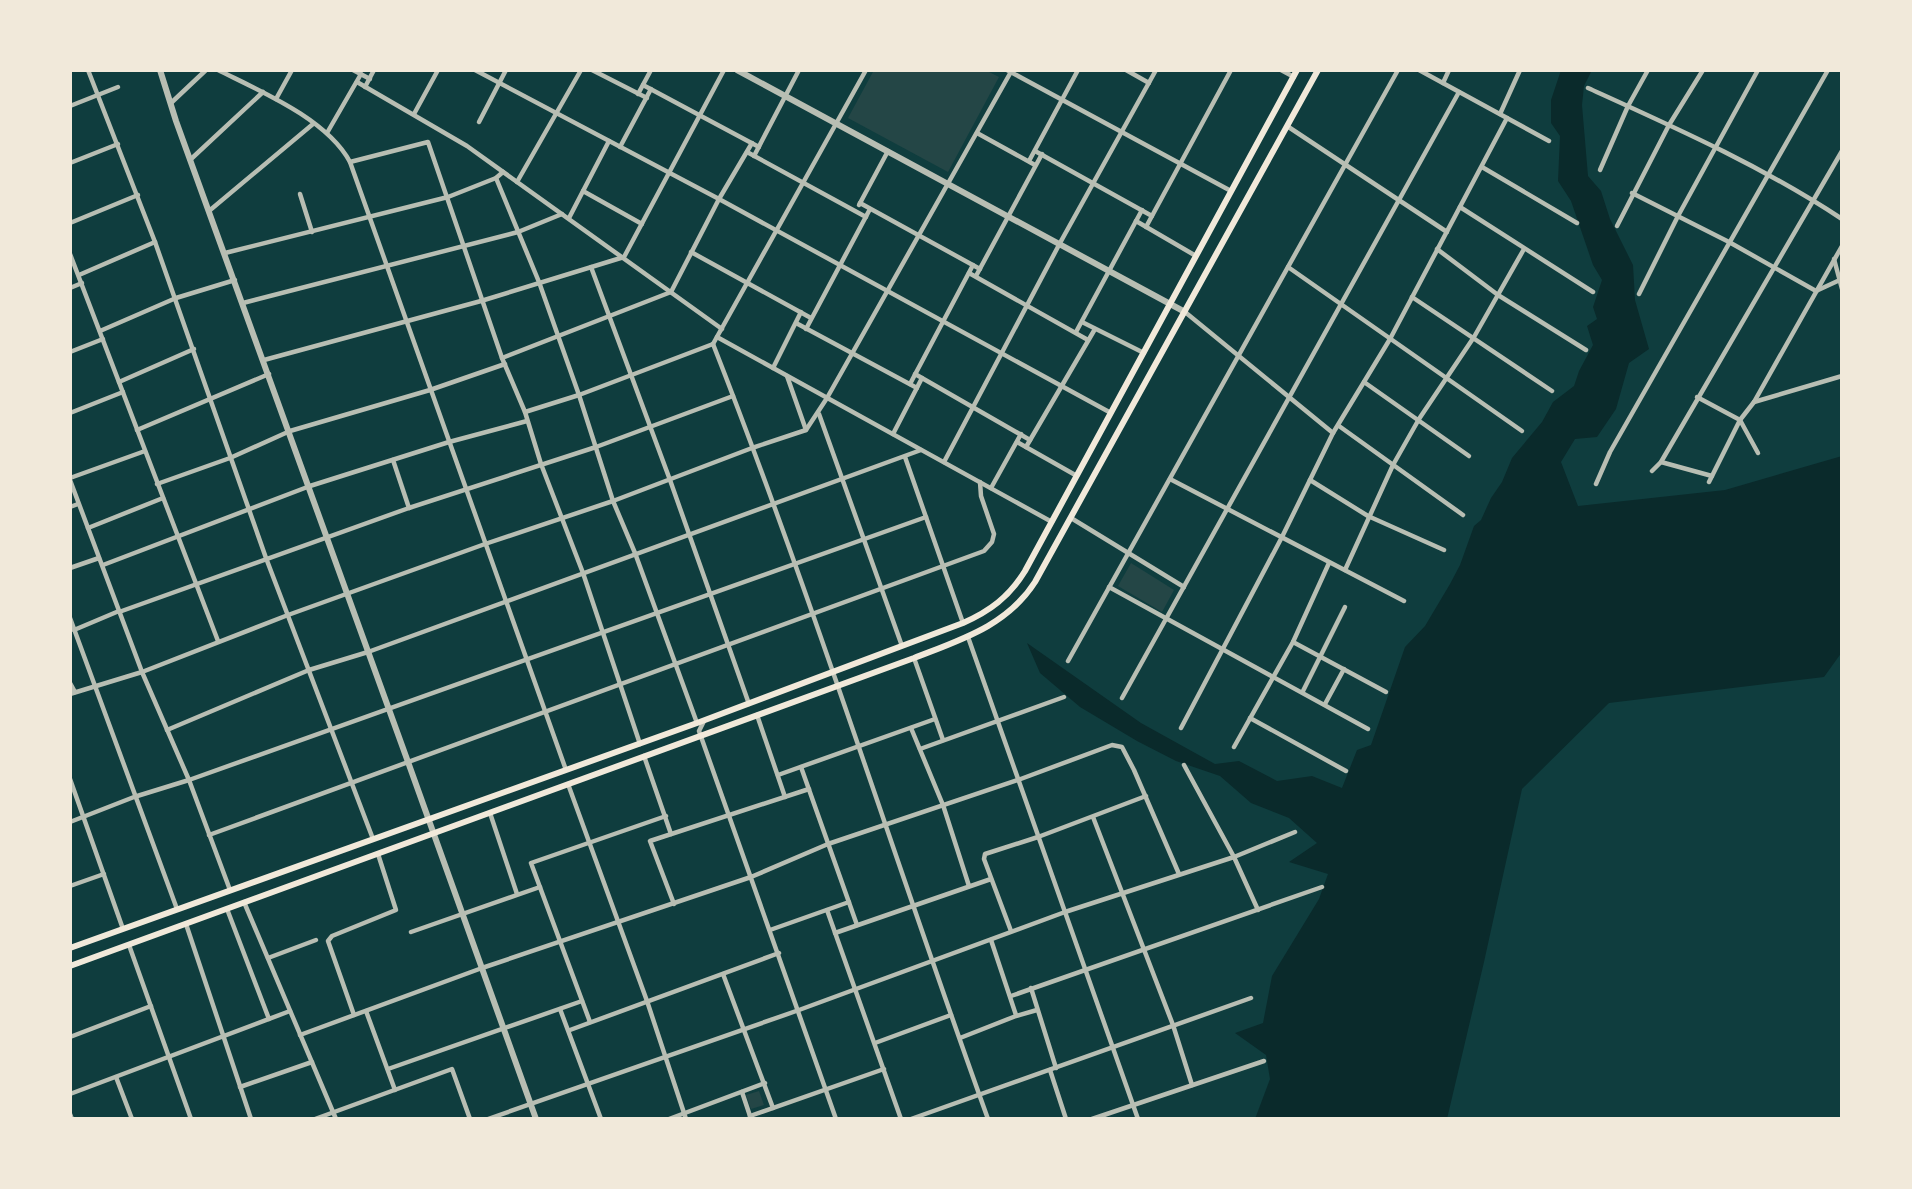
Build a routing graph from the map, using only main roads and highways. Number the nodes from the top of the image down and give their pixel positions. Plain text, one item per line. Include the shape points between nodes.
1 (1318, 70) edge
2 (1296, 73) edge
3 (70, 948) edge
4 (70, 966) edge

1 - 4 main road via 1035,582 1000,620 914,658
2 - 3 main road via 1025,571 992,608 706,720

